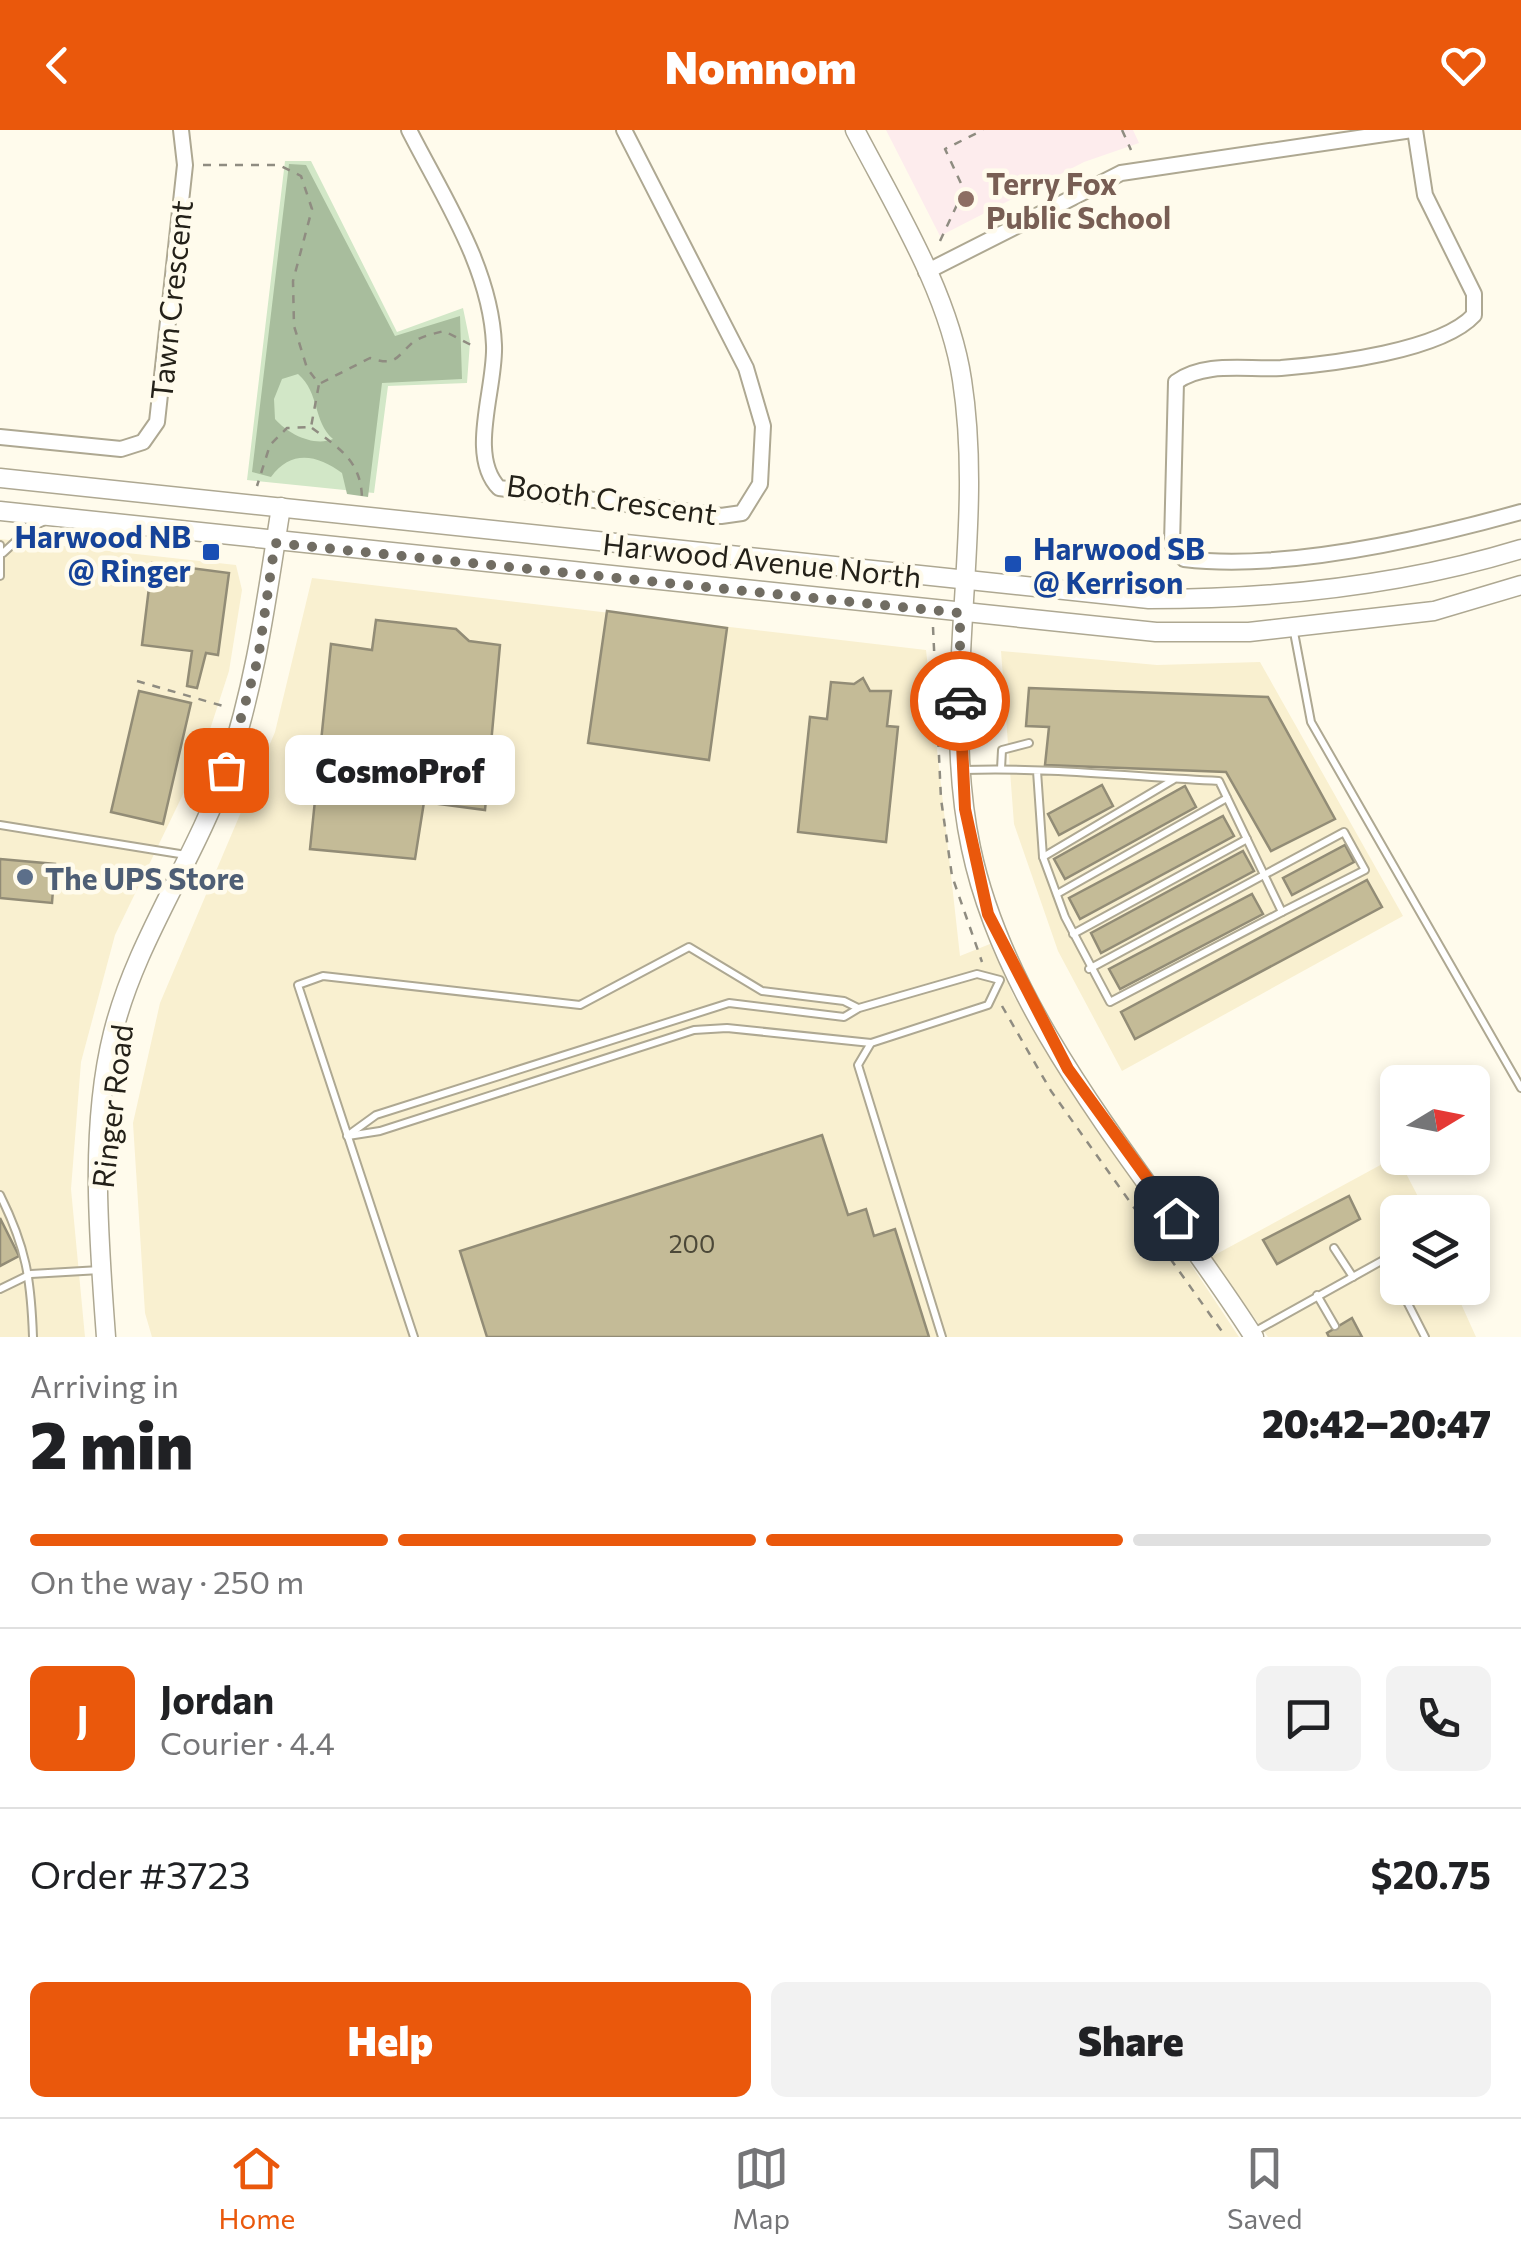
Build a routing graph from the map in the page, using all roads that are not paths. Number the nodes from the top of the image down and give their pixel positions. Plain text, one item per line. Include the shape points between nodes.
1 (180, 130) edge
2 (410, 130) edge
3 (624, 130) edge
4 (855, 130) edge
5 (1414, 130) edge
6 (926, 272) junction
7 (0, 437) edge
8 (0, 478) edge
9 (280, 507) junction
10 (0, 511) edge
11 (1521, 512) edge
12 (56, 517) junction
13 (275, 543) junction
14 (1, 549) edge
15 (1521, 549) edge
16 (0, 576) edge
17 (965, 582) junction
18 (1521, 586) edge
19 (960, 613) junction
20 (1293, 627) junction
21 (1029, 743) dead end
22 (962, 770) junction
23 (1001, 770) junction
24 (1037, 771) junction
25 (1174, 779) junction
26 (1227, 798) junction
27 (0, 825) edge
28 (1247, 839) junction
29 (187, 855) junction
30 (1043, 856) junction
31 (1266, 877) junction
32 (1057, 894) junction
33 (1282, 912) junction
34 (1073, 934) junction
35 (1090, 970) junction
36 (859, 1008) junction
37 (870, 1043) junction
38 (1521, 1088) edge
39 (347, 1136) junction
40 (0, 1195) edge
41 (1334, 1248) dead end
42 (1380, 1263) edge
43 (101, 1270) junction
44 (31, 1274) junction
45 (1353, 1277) junction
46 (0, 1289) edge
47 (1317, 1296) junction
48 (1408, 1305) edge
49 (1335, 1326) dead end
50 (1253, 1335) edge
51 (33, 1337) edge
52 (106, 1337) edge
53 (414, 1337) edge
54 (942, 1337) edge
55 (1425, 1337) edge

1 - 7 street, Tawn Crescent via 185,165 157,422 143,442 122,449
2 - 3 street, Booth Crescent via 485,286 494,343 487,476 499,488 742,514 760,484 763,426 746,368
4 - 6 main road
5 - 6 street via 1121,173
5 - 11 street via 1425,195 1474,294 1474,314 1444,337 1284,368 1193,370 1176,382 1172,544 1184,559 1212,562 1369,548
6 - 17 main road via 962,378
8 - 9 main road, Harwood Avenue North
9 - 13 main road, Ringer Road
9 - 17 main road, Harwood Avenue North
10 - 12 main road, Harwood Avenue North
12 - 13 main road, Harwood Avenue North
12 - 14 lane
13 - 19 main road, Harwood Avenue North
13 - 29 main road, Ringer Road via 258,659 232,751
14 - 16 lane
15 - 17 main road, Harwood Avenue North via 1384,584 1225,598
17 - 19 main road
18 - 20 main road, Harwood Avenue North via 1434,610
19 - 20 main road, Harwood Avenue North via 1156,632
19 - 22 main road
20 - 38 lane via 1311,722
21 - 23 lane via 1002,750
22 - 23 lane
22 - 50 main road via 971,848 988,914 1016,971 1068,1069
23 - 24 lane
24 - 25 lane
24 - 30 lane
25 - 26 lane via 1219,781
25 - 30 lane
26 - 28 lane
26 - 32 lane
27 - 29 lane
28 - 31 lane
28 - 34 lane
29 - 43 main road, Ringer Road via 113,1034 98,1158
30 - 32 lane
31 - 33 lane
31 - 33 lane via 1344,832 1365,870
31 - 35 lane
32 - 34 lane
33 - 35 lane via 1110,1002
34 - 35 lane
36 - 37 lane via 976,974 1000,980 988,1005
36 - 39 lane via 844,1017 729,1003 376,1115
36 - 39 lane via 844,1000 762,991 689,947 580,1006 323,976 298,984
37 - 39 lane via 694,1030
37 - 54 lane via 858,1064
39 - 53 lane
40 - 44 lane
41 - 45 lane
42 - 45 lane
43 - 44 lane
43 - 52 main road, Ringer Road
44 - 46 lane
44 - 51 lane
45 - 47 lane
47 - 49 lane
47 - 50 lane
48 - 55 lane

